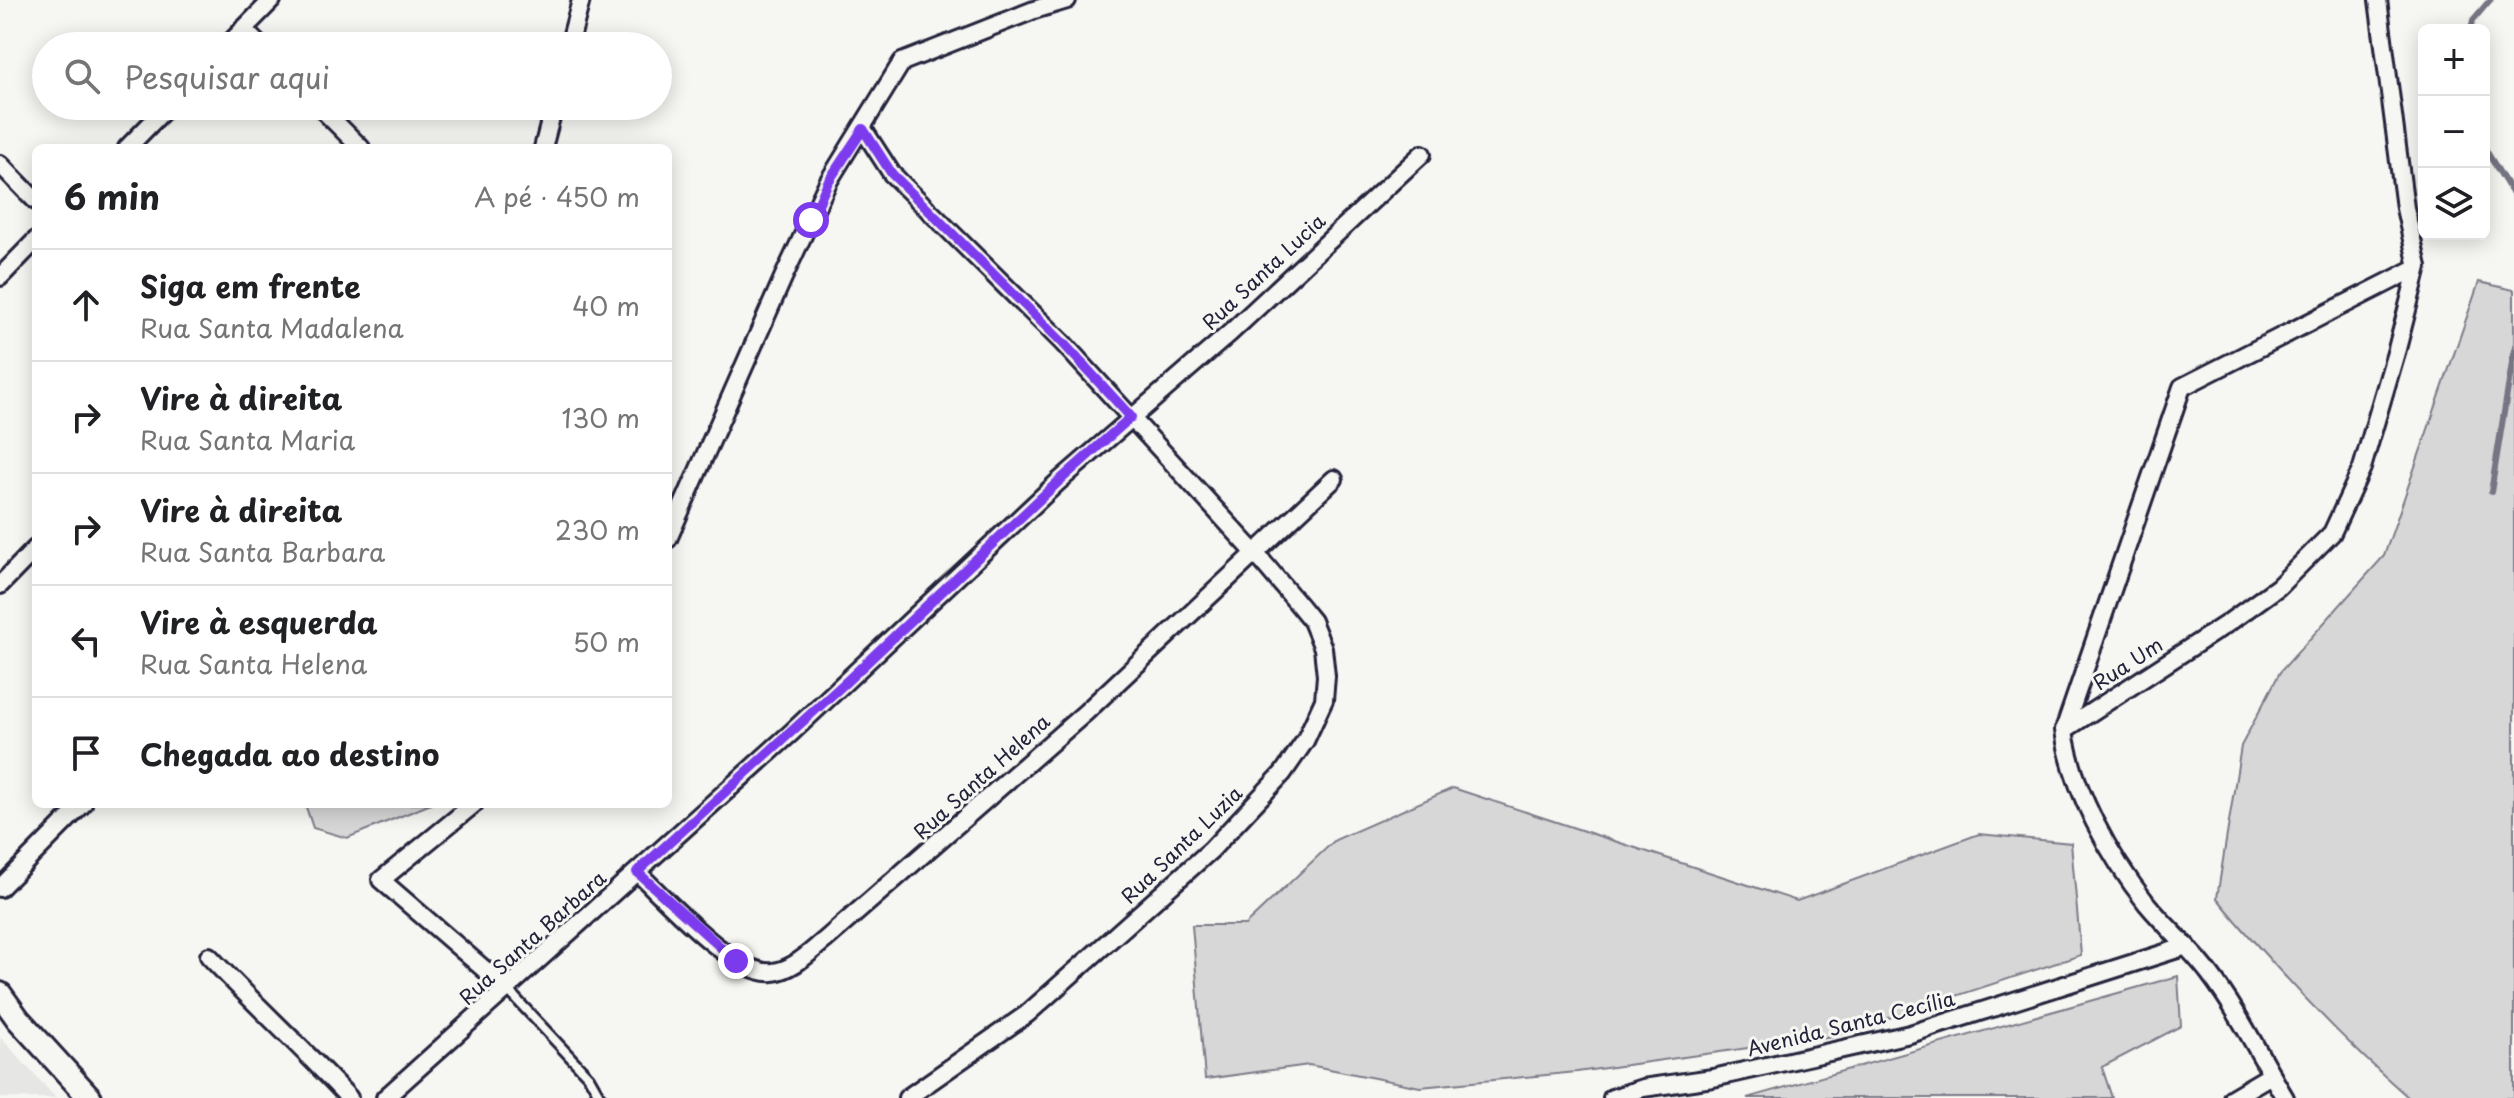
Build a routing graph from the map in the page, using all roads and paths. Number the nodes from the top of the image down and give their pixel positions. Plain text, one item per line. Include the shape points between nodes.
1 (272, 0) edge
2 (581, 0) edge
3 (1067, 0) edge
4 (2378, 0) edge
5 (243, 29) junction
6 (240, 32) edge
7 (246, 32) edge
8 (573, 32) edge
9 (154, 120) edge
10 (333, 120) edge
11 (550, 120) edge
12 (863, 129) junction
13 (131, 144) edge
14 (357, 144) edge
15 (544, 144) edge
16 (1422, 154) dead end
17 (0, 164) edge
18 (32, 197) edge
19 (32, 244) edge
20 (2418, 267) junction
21 (0, 277) edge
22 (1131, 417) junction
23 (1334, 479) dead end
24 (672, 530) edge
25 (32, 552) edge
26 (1256, 554) junction
27 (0, 585) edge
28 (2064, 730) junction
29 (79, 808) edge
30 (469, 808) edge
31 (637, 872) junction
32 (0, 888) edge
33 (2187, 946) junction
34 (209, 956) dead end
35 (506, 988) junction
36 (0, 994) edge
37 (2271, 1075) junction
38 (90, 1098) edge
39 (349, 1098) edge
40 (385, 1098) edge
41 (601, 1098) edge
42 (907, 1098) edge
43 (1612, 1098) edge
44 (2232, 1098) edge
45 (2285, 1098) edge

1 - 5 street
2 - 8 street
3 - 12 street via 902,62
4 - 20 street via 2405,208
5 - 6 street
5 - 7 street
9 - 13 street
10 - 14 street
11 - 15 street
12 - 22 street, Rua Santa Luzia via 892,174
12 - 24 street via 828,182
16 - 22 street, Rua Santa Lucia via 1230,333
17 - 18 street
19 - 21 street
20 - 28 street, Rua Um via 2362,468 2332,533 2266,596
20 - 28 street via 2182,387
22 - 26 street, Rua Santa Luzia
22 - 31 street, Rua Santa Barbara
23 - 26 street, Rua Santa Helena
25 - 27 street
26 - 31 street, Rua Santa Helena via 1086,712 788,968 763,972 736,961
26 - 42 street, Rua Santa Luzia via 1312,621 1323,648 1324,700 1305,741 1283,773 1211,850 1027,1014
28 - 33 street via 2088,807 2110,852 2149,906
29 - 32 street
30 - 35 street via 381,880
31 - 35 street, Rua Santa Barbara
33 - 37 street
33 - 43 street, Avenida Santa Cecília via 1910,1034
34 - 39 street
35 - 40 street, Rua Santa Barbara
35 - 41 lane via 589,1077
36 - 38 main road
37 - 44 street
37 - 45 street

